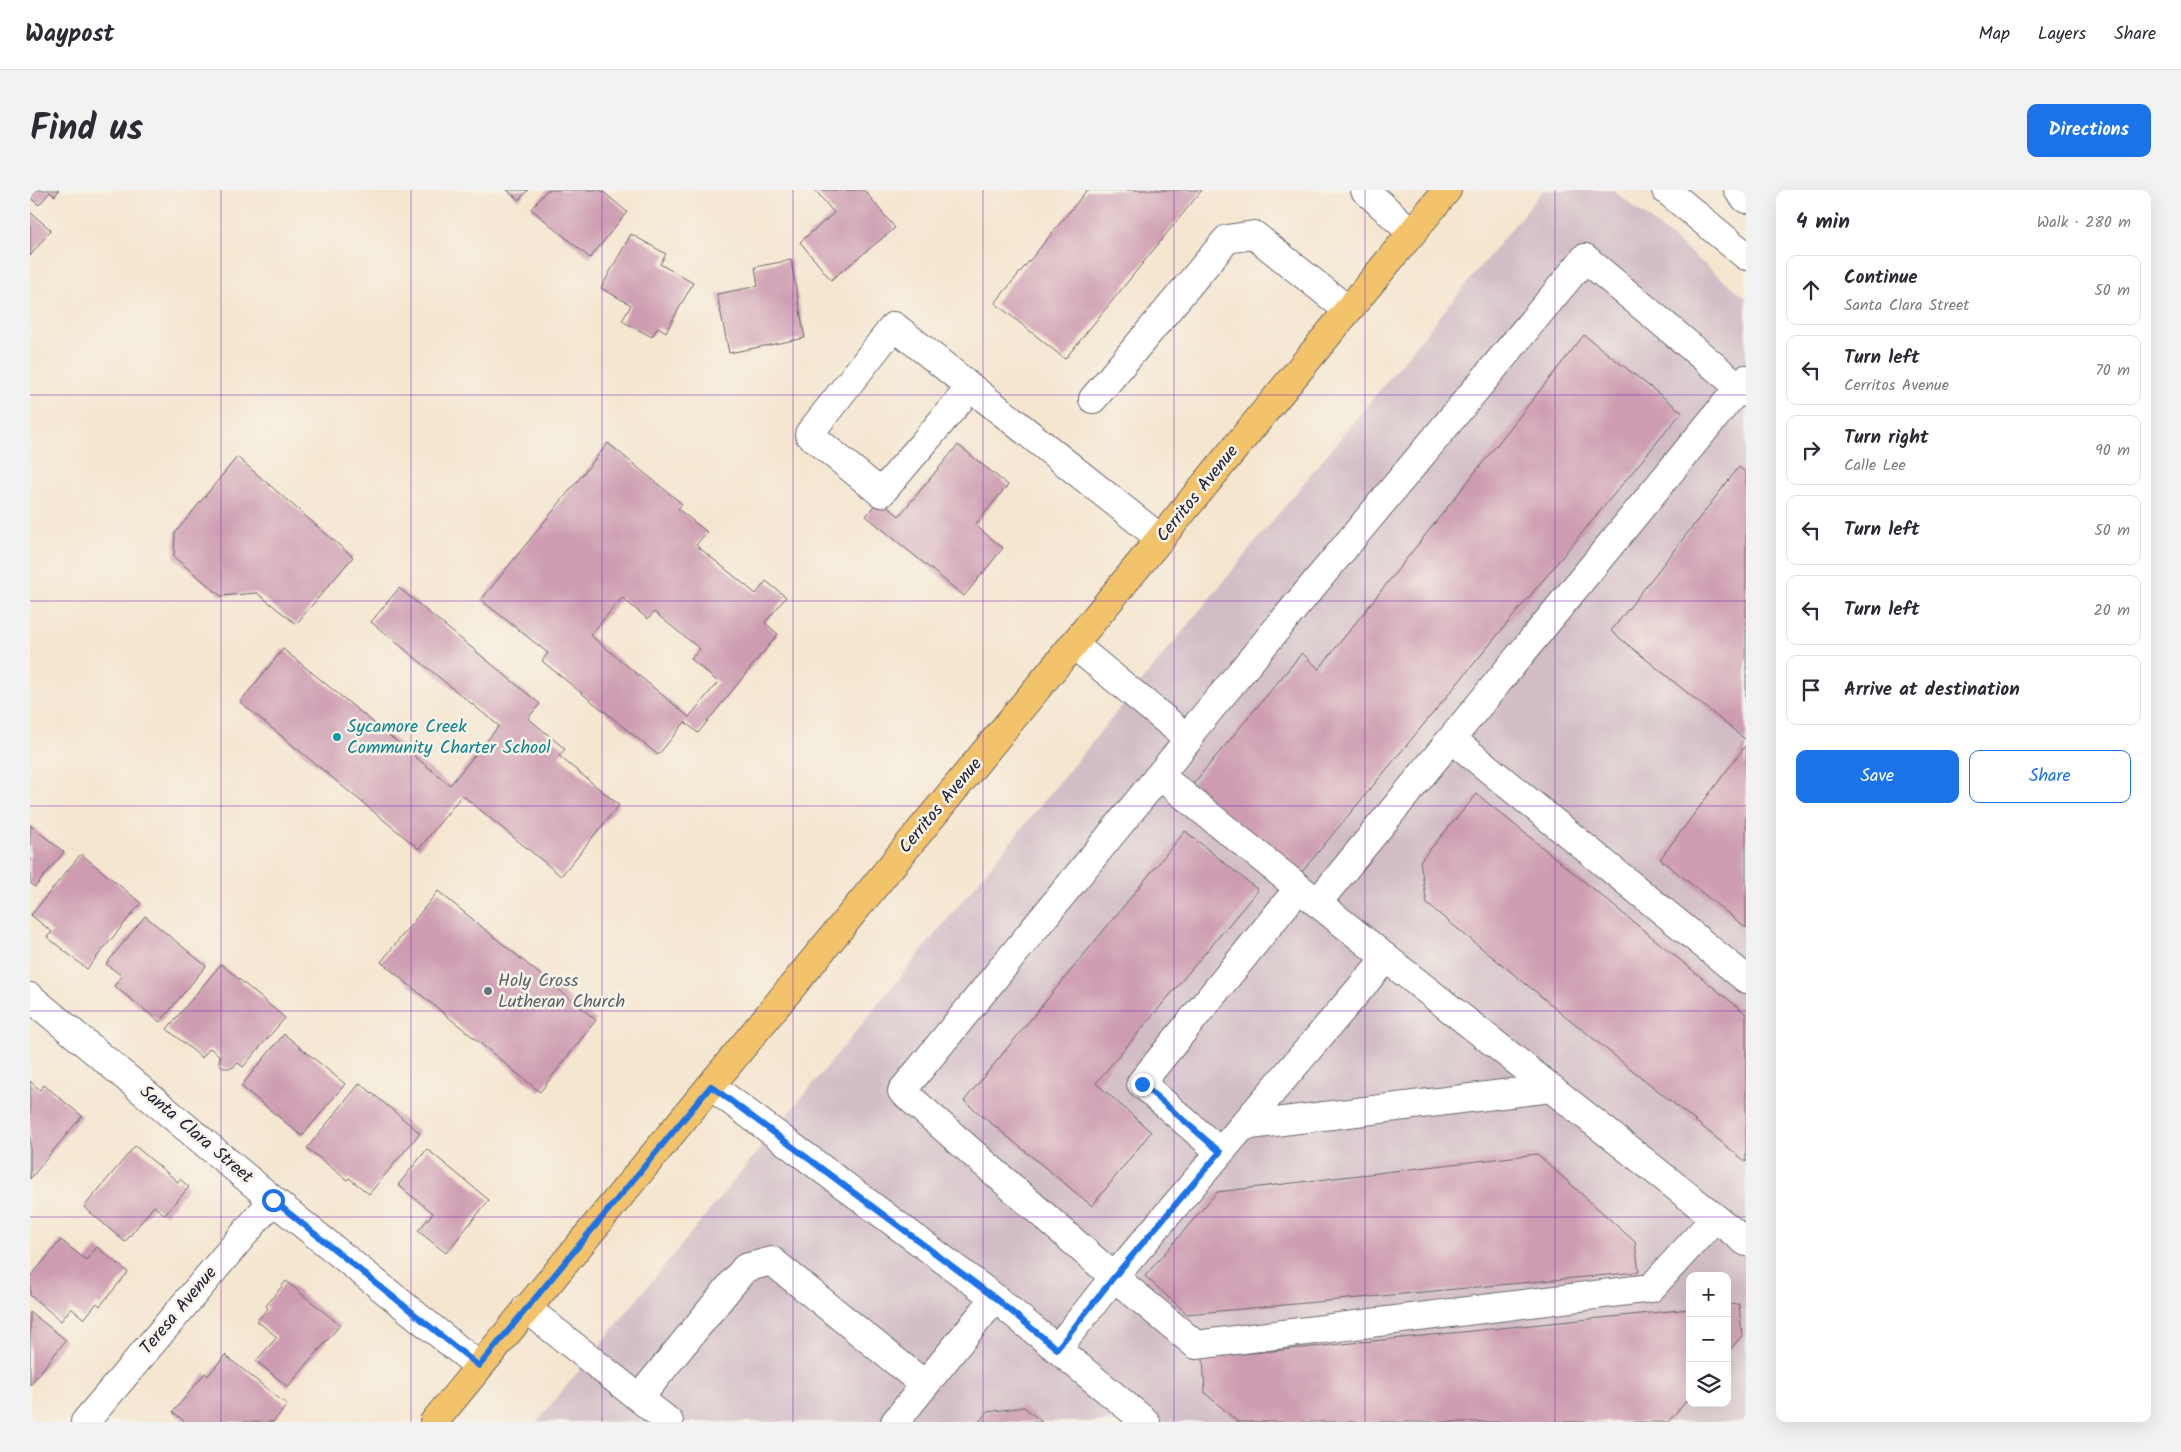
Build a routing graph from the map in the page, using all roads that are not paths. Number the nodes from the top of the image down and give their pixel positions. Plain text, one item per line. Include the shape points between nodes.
1 (1366, 190) edge
2 (1447, 190) edge
3 (1666, 190) edge
4 (1738, 190) edge
5 (1746, 199) edge
6 (1412, 233) junction
7 (1746, 256) edge
8 (1348, 310) junction
9 (1744, 386) edge
10 (970, 388) junction
11 (1092, 399) dead end
12 (1161, 539) junction
13 (1074, 645) junction
14 (1187, 737) junction
15 (1452, 739) junction
16 (1160, 776) junction
17 (1308, 895) junction
18 (1386, 958) junction
19 (1746, 979) edge
20 (30, 997) edge
21 (711, 1086) junction
22 (1551, 1088) junction
23 (1243, 1126) junction
24 (1220, 1152) junction
25 (273, 1200) junction
26 (1715, 1218) junction
27 (1746, 1242) edge
28 (1114, 1277) junction
29 (995, 1298) junction
30 (526, 1308) junction
31 (1057, 1349) junction
32 (479, 1366) junction
33 (925, 1385) junction
34 (639, 1398) junction
35 (85, 1422) edge
36 (434, 1422) edge
37 (669, 1422) edge
38 (895, 1422) edge
39 (1146, 1422) edge

1 - 6 street
2 - 6 main road, Cerritos Avenue
3 - 7 street
4 - 5 street
6 - 8 main road, Cerritos Avenue
8 - 11 street via 1254,235 1227,239
8 - 12 main road, Cerritos Avenue
9 - 14 street via 1585,258
9 - 15 street
10 - 10 street via 894,326 809,434 881,493
10 - 12 street
12 - 13 main road, Cerritos Avenue
13 - 14 street
13 - 21 main road, Cerritos Avenue
14 - 16 street via 1189,739
15 - 17 street
15 - 19 street
16 - 17 street
16 - 28 street via 902,1091
17 - 18 street
17 - 24 street via 1142,1084
18 - 22 street
18 - 23 street
20 - 25 street, Santa Clara Street
21 - 29 street
21 - 30 main road, Cerritos Avenue
22 - 23 street
22 - 26 street
23 - 24 street
24 - 28 street
25 - 32 street, Santa Clara Street
25 - 35 street, Teresa Avenue
26 - 27 street
26 - 28 street via 1651,1288 1196,1345
28 - 31 street
29 - 31 street
29 - 33 street
30 - 32 main road, Cerritos Avenue
30 - 34 street
31 - 39 street
32 - 36 main road, Cerritos Avenue
33 - 34 street via 772,1261 745,1268
33 - 38 street
34 - 37 street

